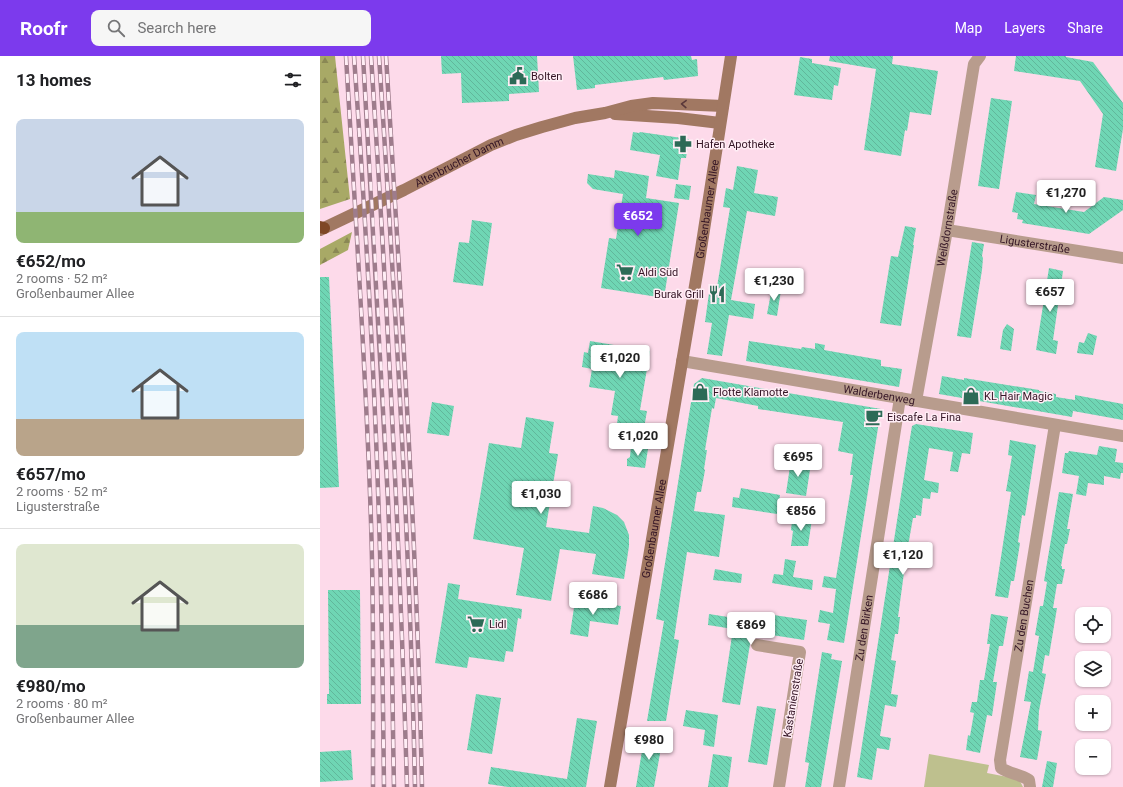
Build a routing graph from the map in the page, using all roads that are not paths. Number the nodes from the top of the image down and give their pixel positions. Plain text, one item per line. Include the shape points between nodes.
1 (731, 56) edge
2 (980, 56) edge
3 (723, 106) junction
4 (606, 113) junction
5 (720, 123) junction
6 (321, 228) edge
7 (947, 230) junction
8 (1123, 258) edge
9 (682, 361) junction
10 (900, 398) junction
11 (916, 401) junction
12 (1055, 425) junction
13 (1123, 436) edge
14 (756, 645) dead end
15 (610, 787) edge
16 (779, 787) edge
17 (839, 787) edge
18 (1030, 787) edge

1 - 3 main road, Großenbaumer Allee
2 - 7 street, Weißdornstraße via 974,64
3 -> 4 main road, Altenbrucher Damm via 653,103
3 - 5 main road, Großenbaumer Allee
4 - 5 main road, Altenbrucher Damm
4 - 6 main road, Altenbrucher Damm via 575,118 491,145 404,190
5 - 9 main road, Großenbaumer Allee
7 - 8 street, Ligusterstraße
7 - 11 street, Weißdornstraße
9 - 10 street, Walderbenweg
9 - 15 main road, Großenbaumer Allee
10 - 11 street, Walderbenweg
10 - 17 street, Zu den Birken
11 - 12 street, Walderbenweg
12 - 13 street, Walderbenweg
12 - 18 street, Zu den Buchen via 1000,760 1001,768 1006,772 1023,775 1029,780
14 - 16 street, Kastanienstraße via 800,652

